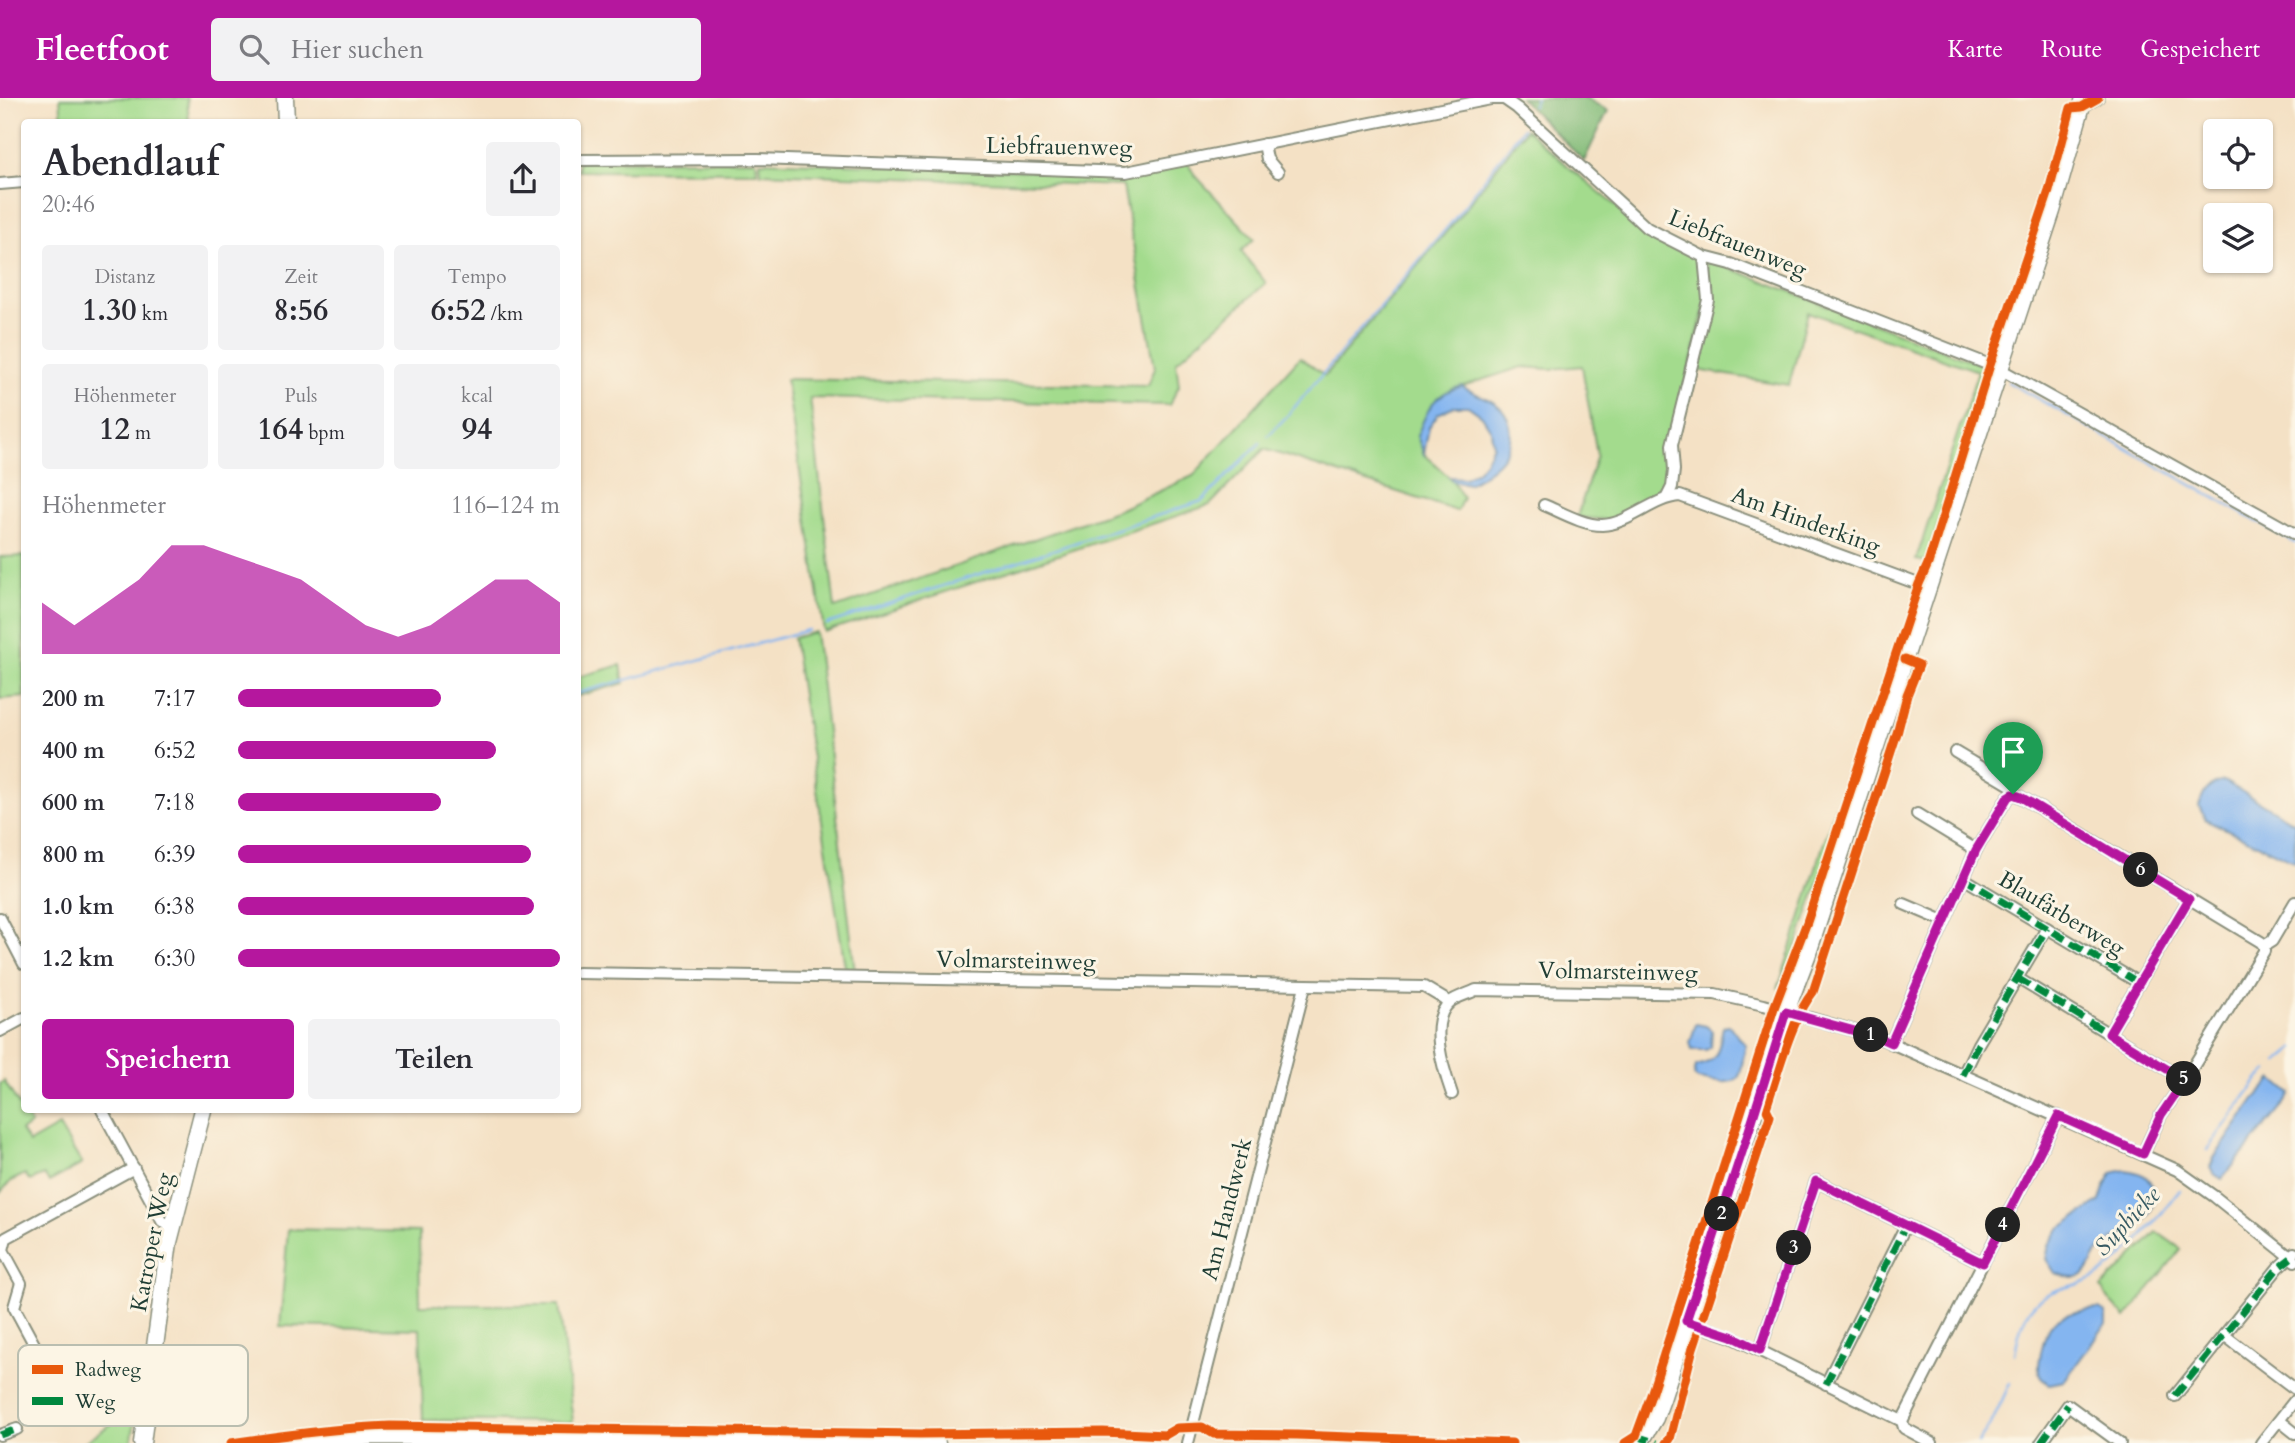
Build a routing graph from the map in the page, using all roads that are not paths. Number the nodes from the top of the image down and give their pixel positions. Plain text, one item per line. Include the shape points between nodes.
1 (285, 98) edge
2 (2098, 98) edge
3 (2083, 102) edge
4 (286, 119) edge
5 (1264, 144) junction
6 (581, 160) edge
7 (1278, 172) dead end
8 (21, 182) edge
9 (0, 184) edge
10 (1704, 257) junction
11 (2000, 369) junction
12 (1667, 497) junction
13 (1544, 505) dead end
14 (2295, 534) edge
15 (1928, 587) junction
16 (1955, 752) dead end
17 (2013, 794) junction
18 (1917, 814) dead end
19 (1976, 850) junction
20 (1963, 878) junction
21 (2189, 899) junction
22 (2295, 902) edge
23 (1904, 904) dead end
24 (0, 918) edge
25 (1944, 921) junction
26 (2047, 928) junction
27 (2264, 946) junction
28 (21, 958) edge
29 (581, 973) edge
30 (2017, 978) junction
31 (2139, 983) junction
32 (1305, 986) junction
33 (1449, 1002) junction
34 (1786, 1012) junction
35 (21, 1020) edge
36 (0, 1031) edge
37 (2109, 1034) junction
38 (1891, 1043) junction
39 (1963, 1074) junction
40 (2185, 1080) junction
41 (1452, 1094) dead end
42 (104, 1113) edge
43 (202, 1113) edge
44 (2058, 1116) junction
45 (2143, 1154) junction
46 (134, 1168) junction
47 (1906, 1225) junction
48 (172, 1228) junction
49 (2294, 1257) edge
50 (1983, 1263) junction
51 (1686, 1321) junction
52 (2224, 1335) junction
53 (35, 1345) edge
54 (155, 1345) edge
55 (1760, 1350) junction
56 (1826, 1384) junction
57 (2295, 1389) edge
58 (2175, 1396) dead end
59 (2295, 1401) edge
60 (1655, 1418) junction
61 (2280, 1421) junction
62 (1902, 1422) junction
63 (144, 1426) edge
64 (17, 1429) dead end
65 (2295, 1433) edge
66 (0, 1435) edge
67 (150, 1443) edge
68 (292, 1443) edge
69 (937, 1443) edge
70 (1188, 1443) edge
71 (1640, 1443) edge
72 (1654, 1443) edge
73 (1932, 1443) edge
74 (2041, 1443) edge
75 (2120, 1443) edge
76 (2261, 1443) edge

1 - 4 street
2 - 3 street
3 - 11 street
5 - 6 street, Liebfrauenweg via 1126,172 758,159
5 - 7 street via 1267,159
5 - 10 street, Liebfrauenweg via 1504,99 1647,228
8 - 9 street
10 - 11 street, Liebfrauenweg
10 - 12 street via 1707,300 1672,445 1674,470
11 - 14 street, Liebfrauenweg
11 - 15 street
12 - 13 street via 1616,523 1601,525
12 - 15 street, Am Hinderking via 1681,496
15 - 34 street
16 - 17 street via 2012,786
17 - 19 street
17 - 21 street
18 - 19 street
19 - 20 street
20 - 25 street
20 - 26 street, Blaufärberweg
21 - 27 street
21 - 31 street
22 - 27 street via 2272,941
23 - 25 street
24 - 28 street
25 - 38 street
26 - 30 street
26 - 31 street, Blaufärberweg
27 - 40 street
29 - 32 street, Volmarsteinweg
30 - 37 street
30 - 39 street
31 - 37 street
32 - 33 street, Volmarsteinweg via 1424,987
32 - 70 street, Am Handwerk
33 - 34 street, Volmarsteinweg via 1476,990 1714,994
33 - 41 street via 1439,1022 1440,1060
34 - 38 street, Volmarsteinweg
34 - 51 street
35 - 36 street
37 - 40 street
38 - 39 street, Volmarsteinweg
39 - 44 street, Volmarsteinweg
40 - 45 street via 2161,1115
42 - 46 street
43 - 48 street, Katroper Weg
44 - 45 street, Volmarsteinweg
44 - 50 street
45 - 49 street, Volmarsteinweg via 2188,1177
46 - 48 street via 162,1221
46 - 53 street via 6,1238 3,1251 21,1283 14,1307
47 - 50 street
47 - 55 street via 1816,1181
47 - 56 street
48 - 54 street, Katroper Weg
49 - 52 street via 2277,1268
50 - 62 street
51 - 55 street
51 - 60 street
52 - 57 street
52 - 58 street
55 - 56 street
56 - 62 street
59 - 61 street
60 - 71 street
60 - 72 street
61 - 65 street
61 - 76 street
62 - 73 street via 1904,1428
63 - 67 street, Katroper Weg
64 - 66 street
68 - 69 street via 375,1436
74 - 75 street via 2068,1405

